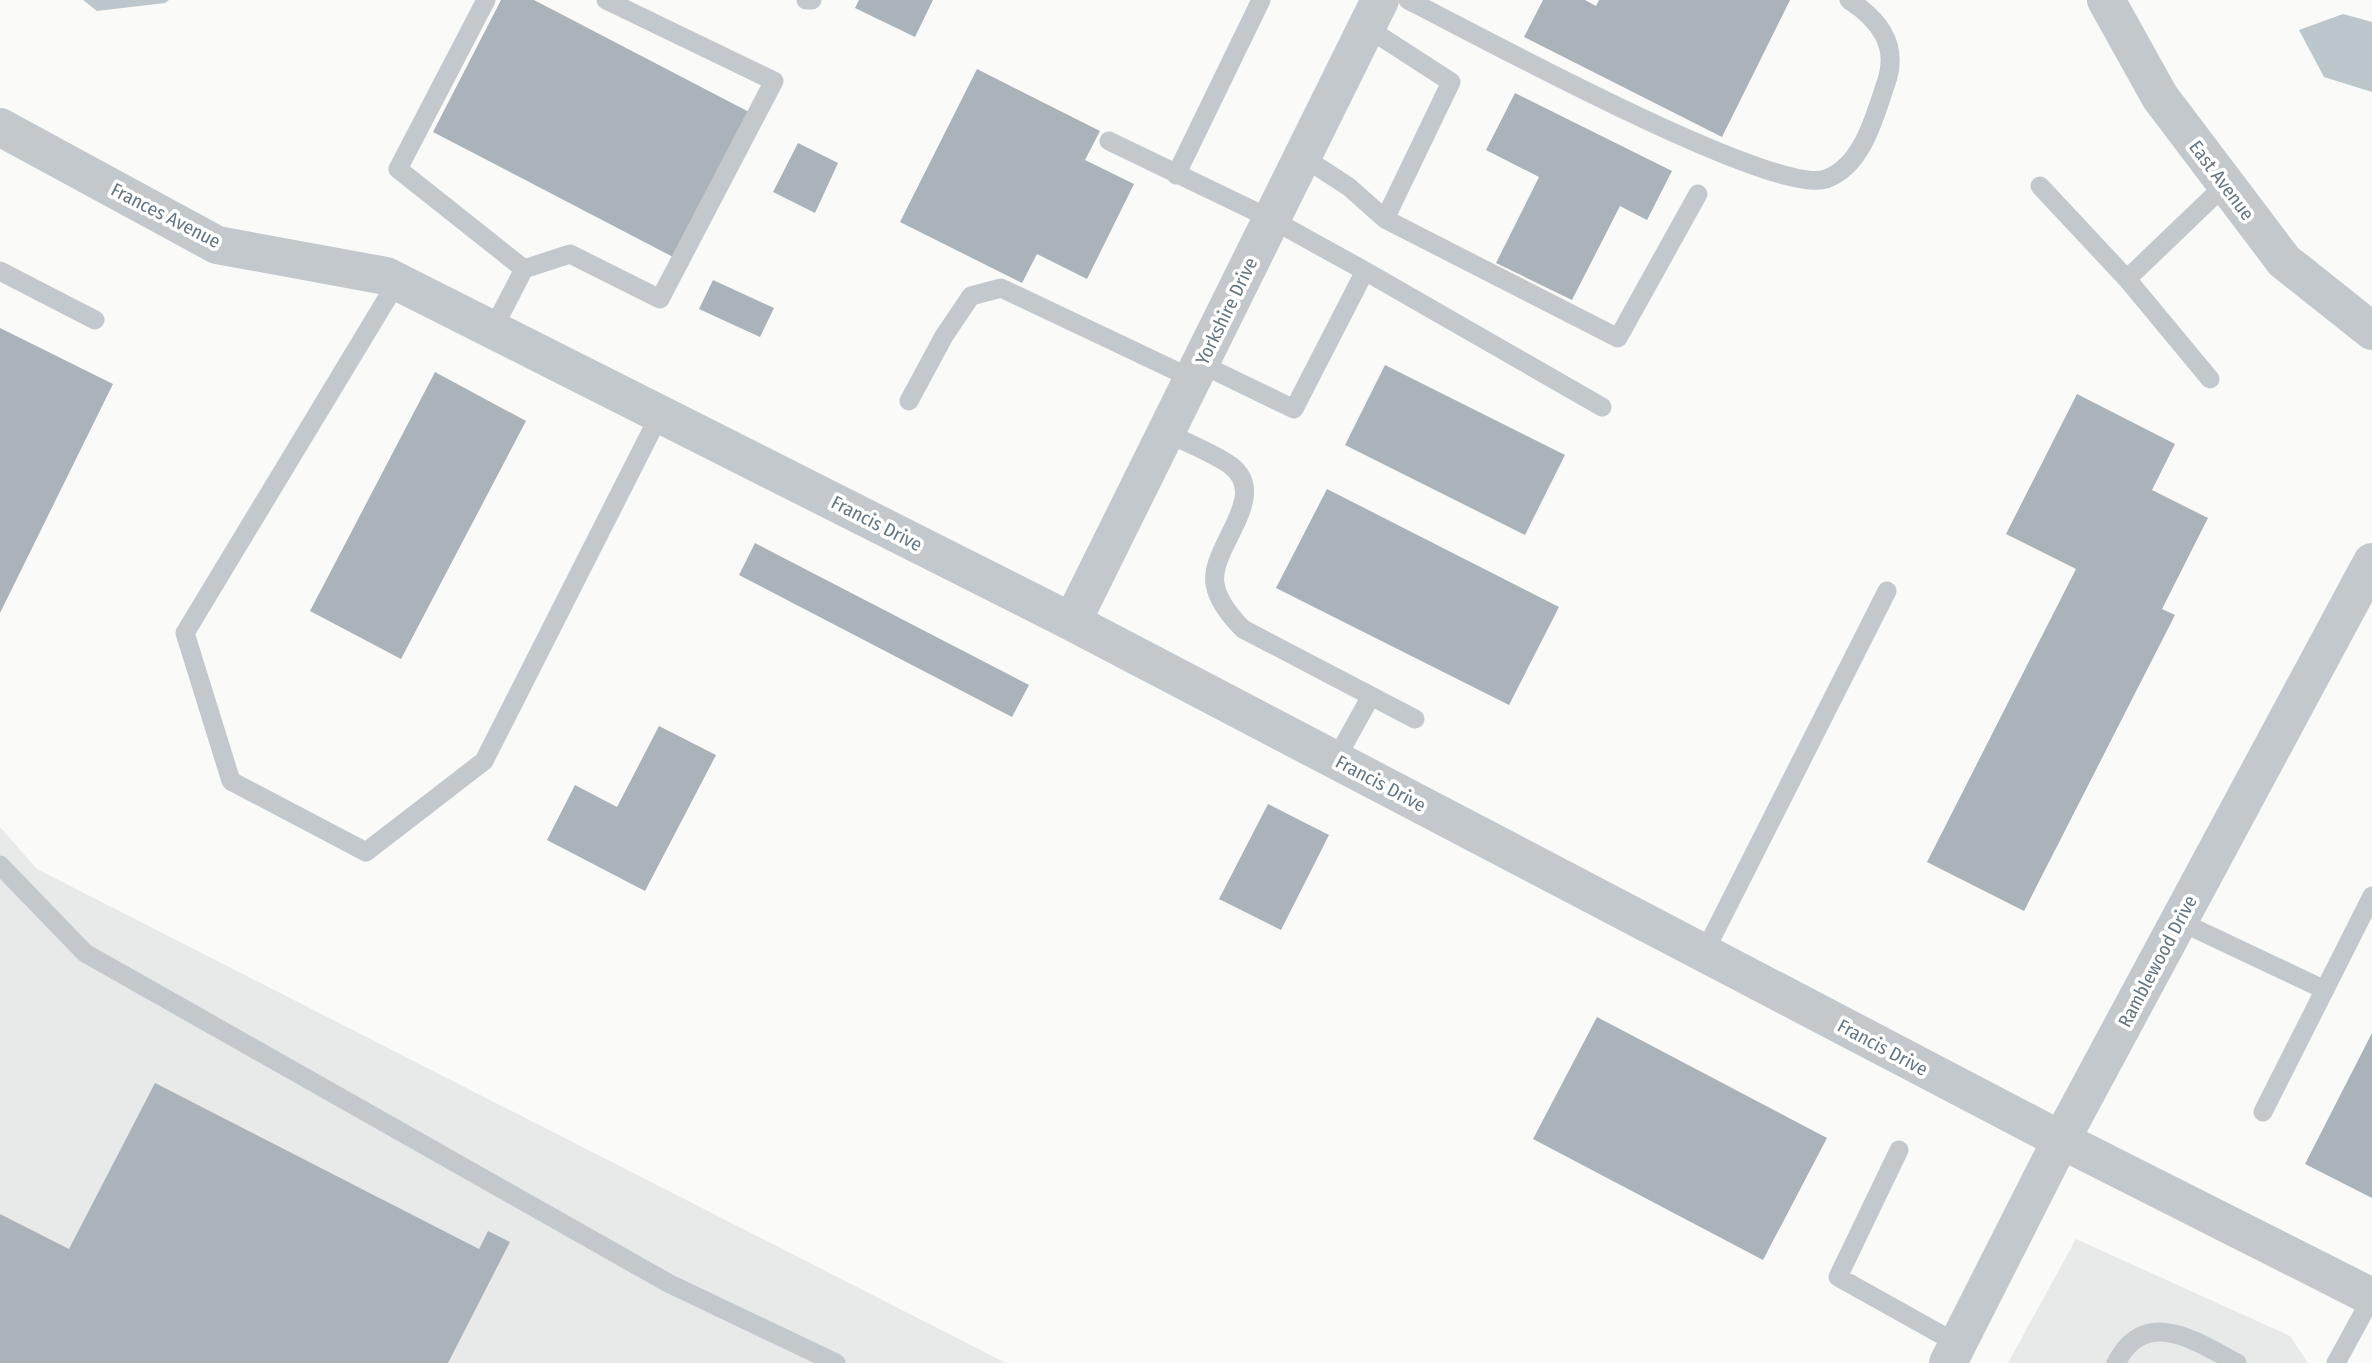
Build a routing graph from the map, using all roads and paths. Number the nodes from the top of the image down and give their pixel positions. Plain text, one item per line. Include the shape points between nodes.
1 (486, 0) edge
2 (607, 0) edge
3 (806, 0) edge
4 (812, 0) edge
5 (1261, 0) edge
6 (1408, 0) edge
7 (1849, 0) edge
8 (2106, 0) edge
9 (1373, 14) edge
10 (0, 127) edge
11 (1109, 141) dead end
12 (1303, 157) junction
13 (1176, 174) junction
14 (2226, 184) junction
15 (2040, 186) dead end
16 (1698, 194) dead end
17 (1271, 219) junction
18 (1385, 219) junction
19 (524, 269) junction
20 (0, 271) edge
21 (1365, 271) junction
22 (391, 279) junction
23 (2127, 279) junction
24 (95, 320) dead end
25 (493, 329) junction
26 (2372, 331) edge
27 (1197, 371) junction
28 (2210, 379) dead end
29 (909, 401) dead end
30 (1602, 407) dead end
31 (660, 414) junction
32 (1167, 433) junction
33 (2372, 562) edge
34 (1887, 591) dead end
35 (1072, 622) junction
36 (1371, 696) junction
37 (1415, 719) dead end
38 (1336, 760) junction
39 (0, 865) edge
40 (2372, 896) edge
41 (2179, 921) junction
42 (1704, 953) junction
43 (2325, 990) junction
44 (2263, 1112) dead end
45 (2061, 1140) junction
46 (1899, 1150) dead end
47 (2372, 1297) edge
48 (1953, 1353) edge
49 (836, 1363) edge
50 (2116, 1363) edge
51 (2237, 1363) edge
52 (2336, 1363) edge

1 - 19 lane via 398,169
2 - 19 lane via 774,81 660,299 570,254
3 - 4 lane
5 - 13 lane
6 - 7 lane via 1688,141 1791,177 1825,179 1851,161 1870,128 1892,64 1883,30
8 - 14 street, East Avenue via 2160,97
9 - 12 street, Yorkshire Drive
9 - 18 lane via 1451,82
10 - 22 street, Frances Avenue via 217,245
11 - 13 lane
12 - 17 street, Yorkshire Drive
12 - 18 lane via 1349,187
13 - 17 lane
14 - 23 lane
14 - 26 street, East Avenue via 2284,261
15 - 23 lane
16 - 18 lane via 1618,338
17 - 21 lane
17 - 27 street, Yorkshire Drive
19 - 25 lane
20 - 24 lane
21 - 27 lane via 1294,409
21 - 30 lane
22 - 25 street, Francis Drive
22 - 31 lane via 186,633 231,781 366,852 484,761
23 - 28 lane
25 - 31 street, Francis Drive
27 - 29 lane via 1001,288 971,296
27 - 32 street, Yorkshire Drive
31 - 35 street, Francis Drive
32 - 35 street, Yorkshire Drive
32 - 36 lane via 1231,466 1240,477 1243,506 1215,564 1214,576 1231,616 1243,629
33 - 41 street, Ramblewood Drive
34 - 42 lane
35 - 38 street, Francis Drive
36 - 37 lane
36 - 38 lane
38 - 42 street, Francis Drive
39 - 49 lane via 85,953 668,1283
40 - 43 lane
41 - 43 lane
41 - 45 street, Ramblewood Drive
42 - 45 street, Francis Drive
43 - 44 lane
45 - 47 street, Francis Drive
45 - 48 street, Ramblewood Drive
46 - 48 lane via 1838,1277
47 - 52 lane
50 - 51 lane via 2126,1344 2152,1331 2183,1335

